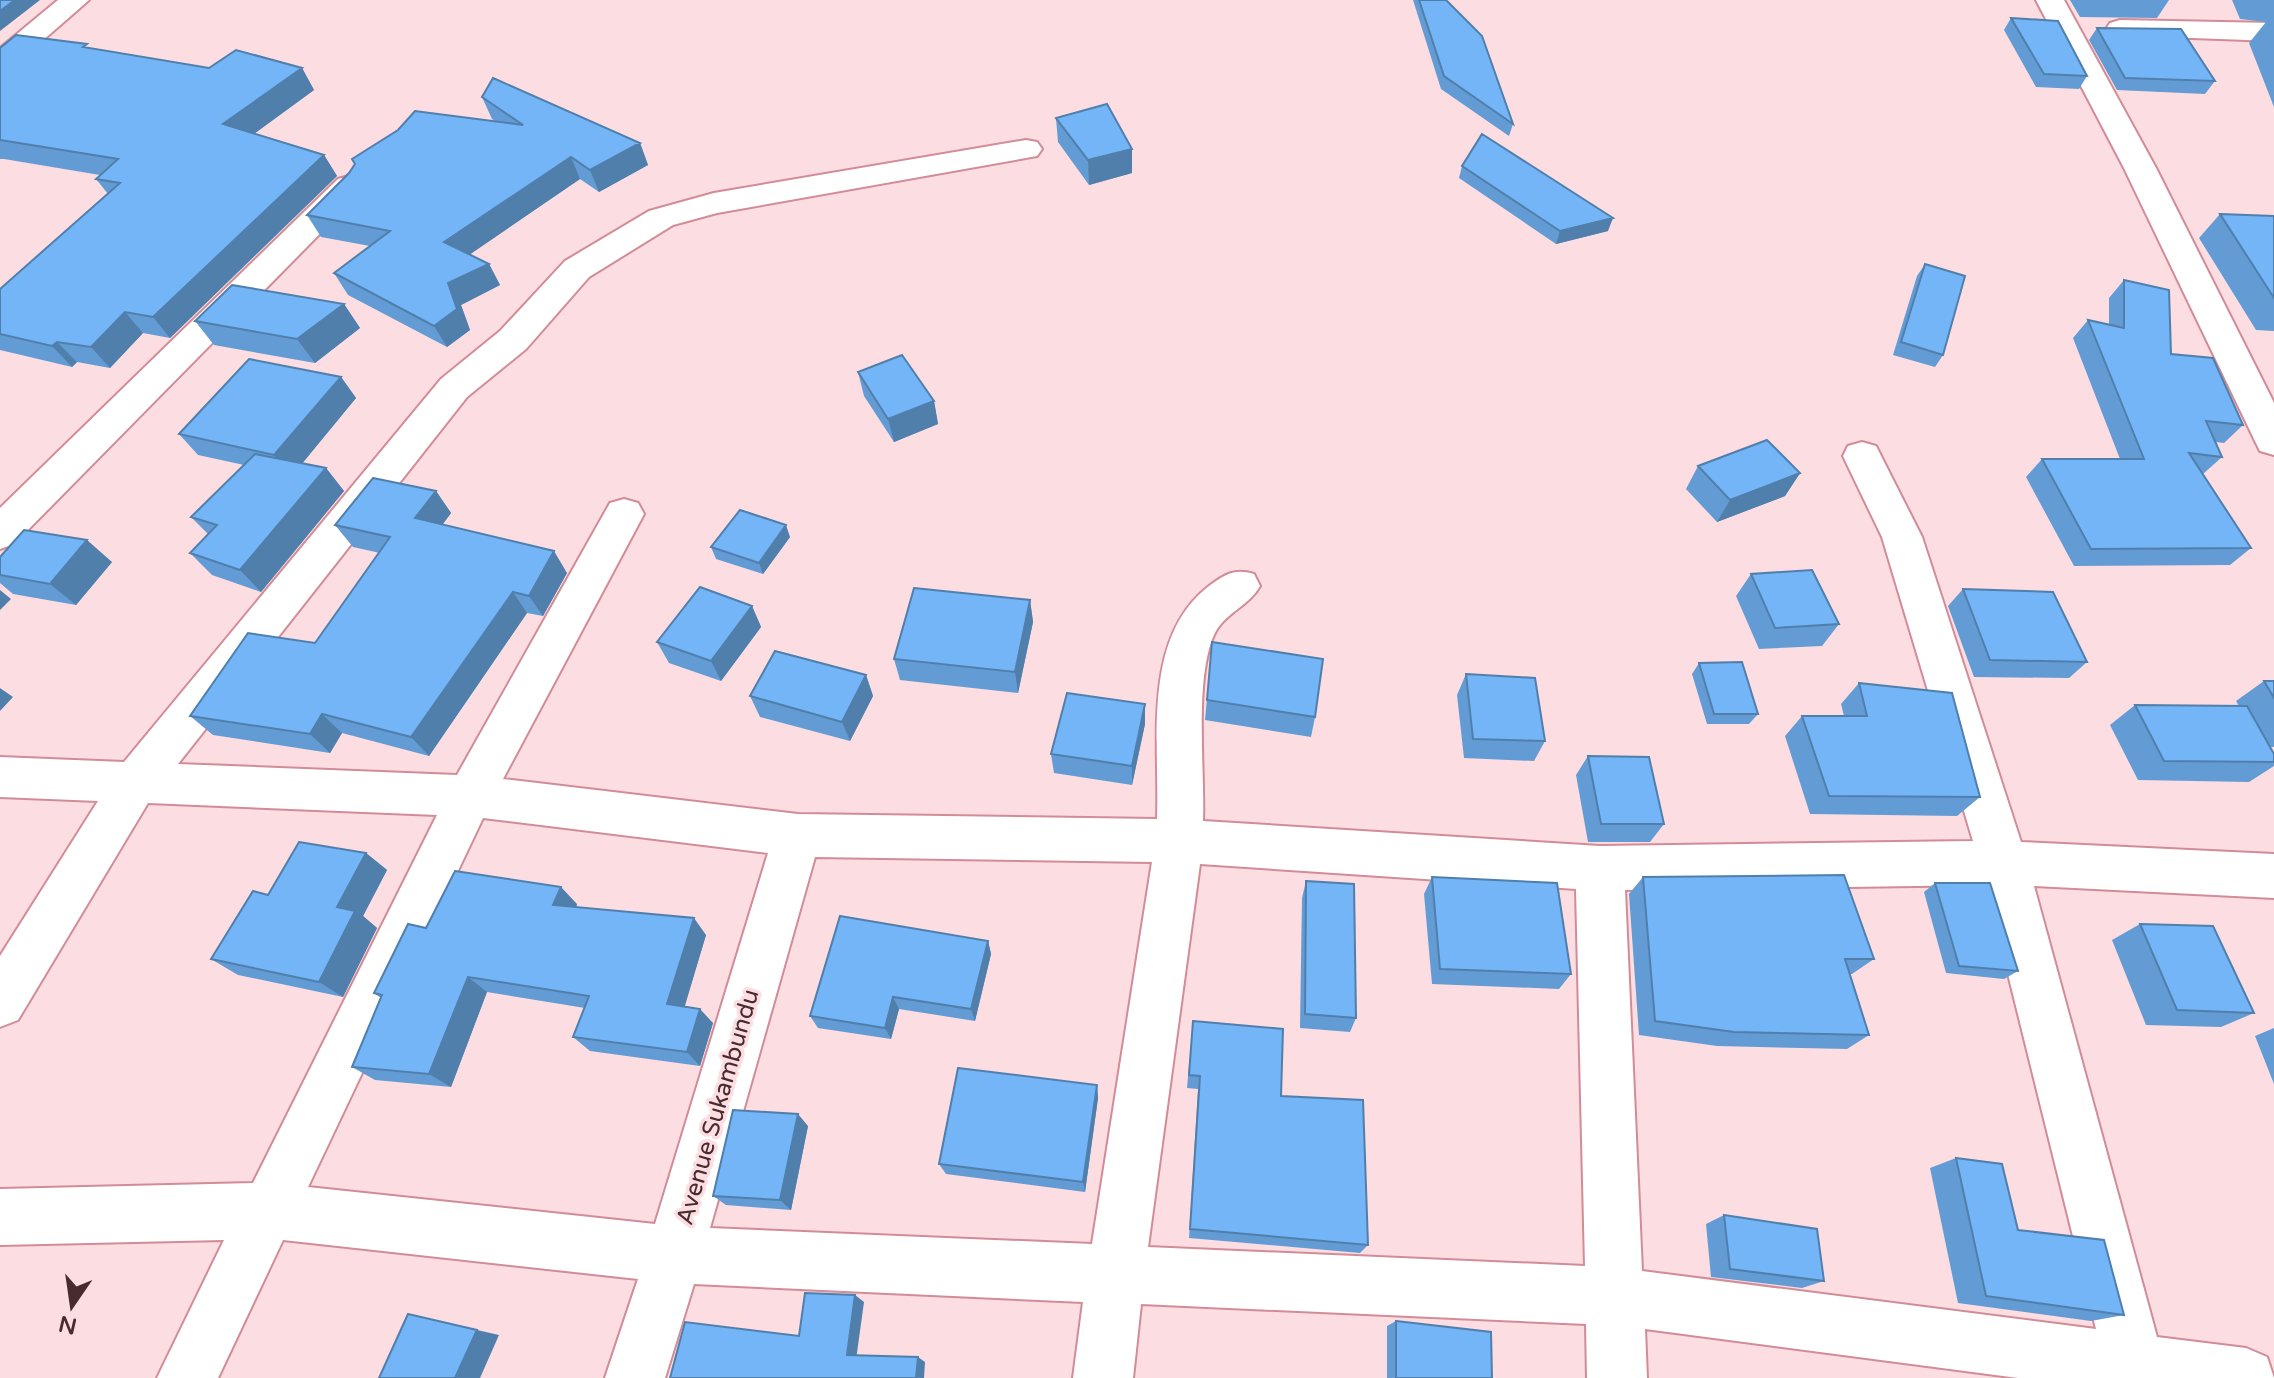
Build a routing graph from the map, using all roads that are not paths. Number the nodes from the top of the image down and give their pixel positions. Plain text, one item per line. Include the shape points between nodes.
1 (75, 0) edge
2 (2058, 14) edge
3 (2274, 32) edge
4 (0, 63) edge
5 (1026, 149) dead end
6 (349, 186) edge
7 (2274, 441) edge
8 (1862, 456) dead end
9 (624, 514) dead end
10 (0, 533) edge
11 (1239, 586) dead end
12 (0, 777) edge
13 (135, 783) junction
14 (470, 796) junction
15 (798, 835) junction
16 (1179, 841) junction
17 (2004, 863) junction
18 (1600, 868) junction
19 (2274, 876) edge
20 (0, 1002) edge
21 (270, 1211) junction
22 (0, 1217) edge
23 (677, 1255) junction
24 (1114, 1273) junction
25 (1614, 1296) junction
26 (2137, 1371) edge
27 (187, 1378) edge
28 (635, 1378) edge
29 (1103, 1378) edge
30 (1617, 1378) edge
31 (2246, 1378) edge

1 - 4 street
2 - 3 street
2 - 7 street
5 - 13 street via 714,203 661,218 577,269 513,340 454,388
6 - 10 street
8 - 17 street via 1902,537
9 - 14 street
11 - 16 street via 1208,610 1191,636 1182,700
12 - 13 street
13 - 14 street
13 - 20 street
14 - 15 street
14 - 21 street
15 - 16 street
15 - 23 street, Avenue Sukambundu
16 - 18 street
16 - 24 street
17 - 18 street
17 - 19 street
17 - 26 street
18 - 25 street
21 - 22 street
21 - 23 street
21 - 27 street
23 - 24 street
23 - 28 street, Avenue Sukambundu
24 - 25 street
24 - 29 street
25 - 26 street
25 - 30 street
26 - 31 street

